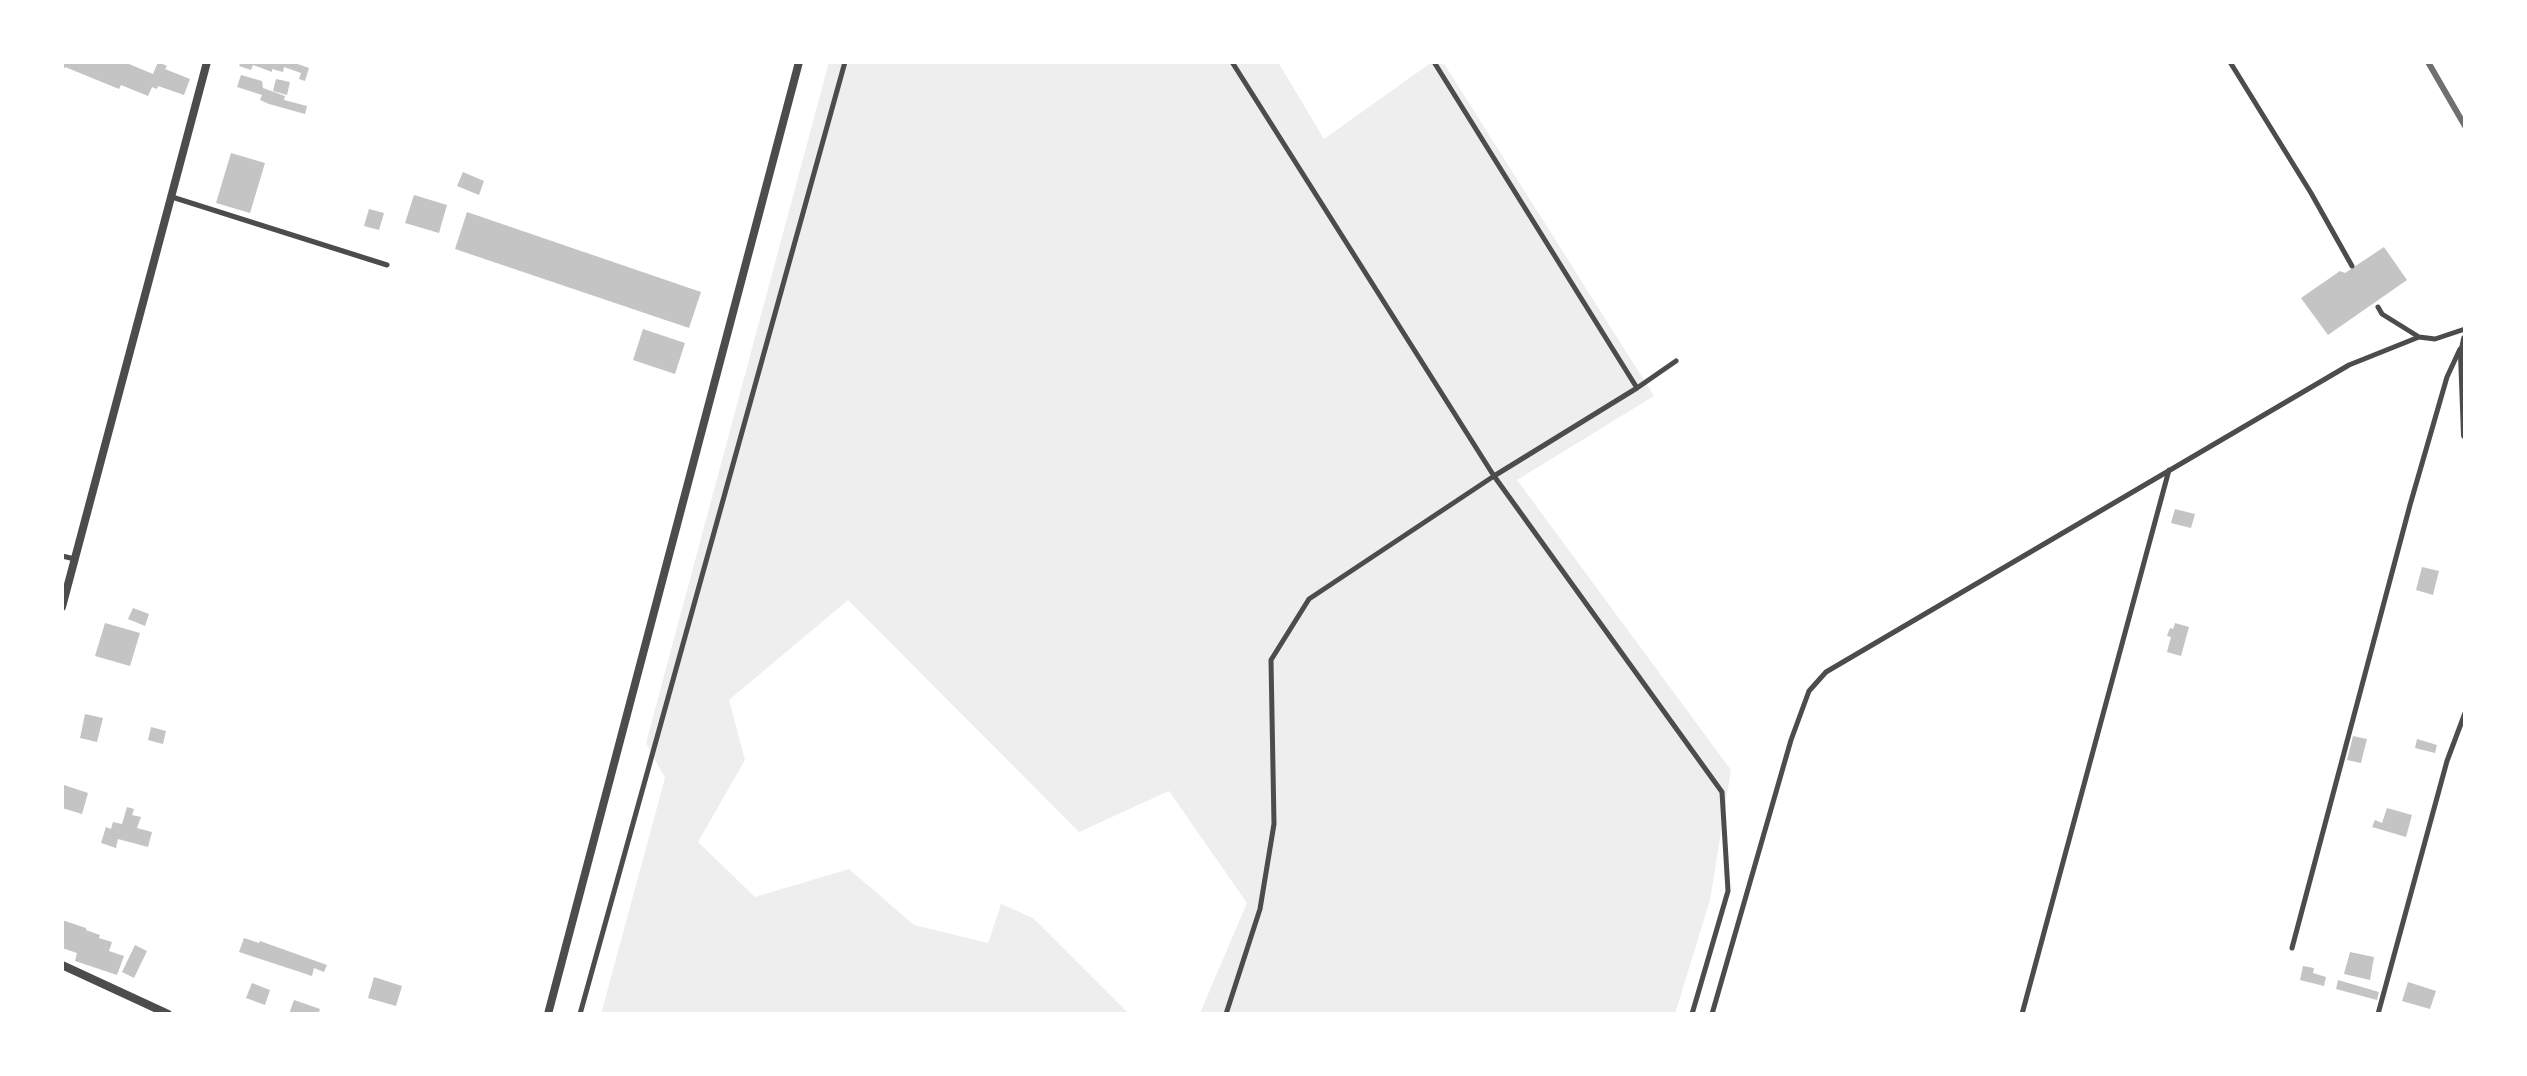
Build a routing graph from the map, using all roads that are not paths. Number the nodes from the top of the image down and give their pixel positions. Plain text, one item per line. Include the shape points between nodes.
1 (207, 62) edge
2 (799, 62) edge
3 (845, 62) edge
4 (1232, 62) edge
5 (1434, 62) edge
6 (2230, 62) edge
7 (172, 197) junction
8 (387, 265) dead end
9 (2352, 266) dead end
10 (2378, 307) dead end
11 (2465, 329) edge
12 (2419, 337) junction
13 (2465, 339) edge
14 (1676, 361) dead end
15 (1637, 388) junction
16 (2465, 435) edge
17 (2170, 469) junction
18 (1494, 476) junction
19 (62, 556) edge
20 (75, 559) junction
21 (62, 607) edge
22 (2465, 713) edge
23 (2292, 948) dead end
24 (62, 965) edge
25 (168, 1014) edge
26 (548, 1014) edge
27 (580, 1014) edge
28 (1226, 1014) edge
29 (1692, 1014) edge
30 (1712, 1014) edge
31 (2022, 1014) edge
32 (2378, 1014) edge

1 - 7 street
2 - 26 street
3 - 27 lane
4 - 18 lane
5 - 15 lane
6 - 9 lane
7 - 8 lane
7 - 20 street
10 - 12 lane
11 - 12 lane via 2435,339
12 - 17 lane via 2349,365
13 - 16 street
13 - 23 lane via 2447,377 2418,477
14 - 15 lane
15 - 18 lane
17 - 30 lane via 1826,672 1809,691
17 - 31 lane
18 - 28 lane via 1309,599 1271,660 1274,824 1260,909
18 - 29 lane via 1722,792 1728,891
19 - 20 lane
20 - 21 street
22 - 32 lane
24 - 25 street

